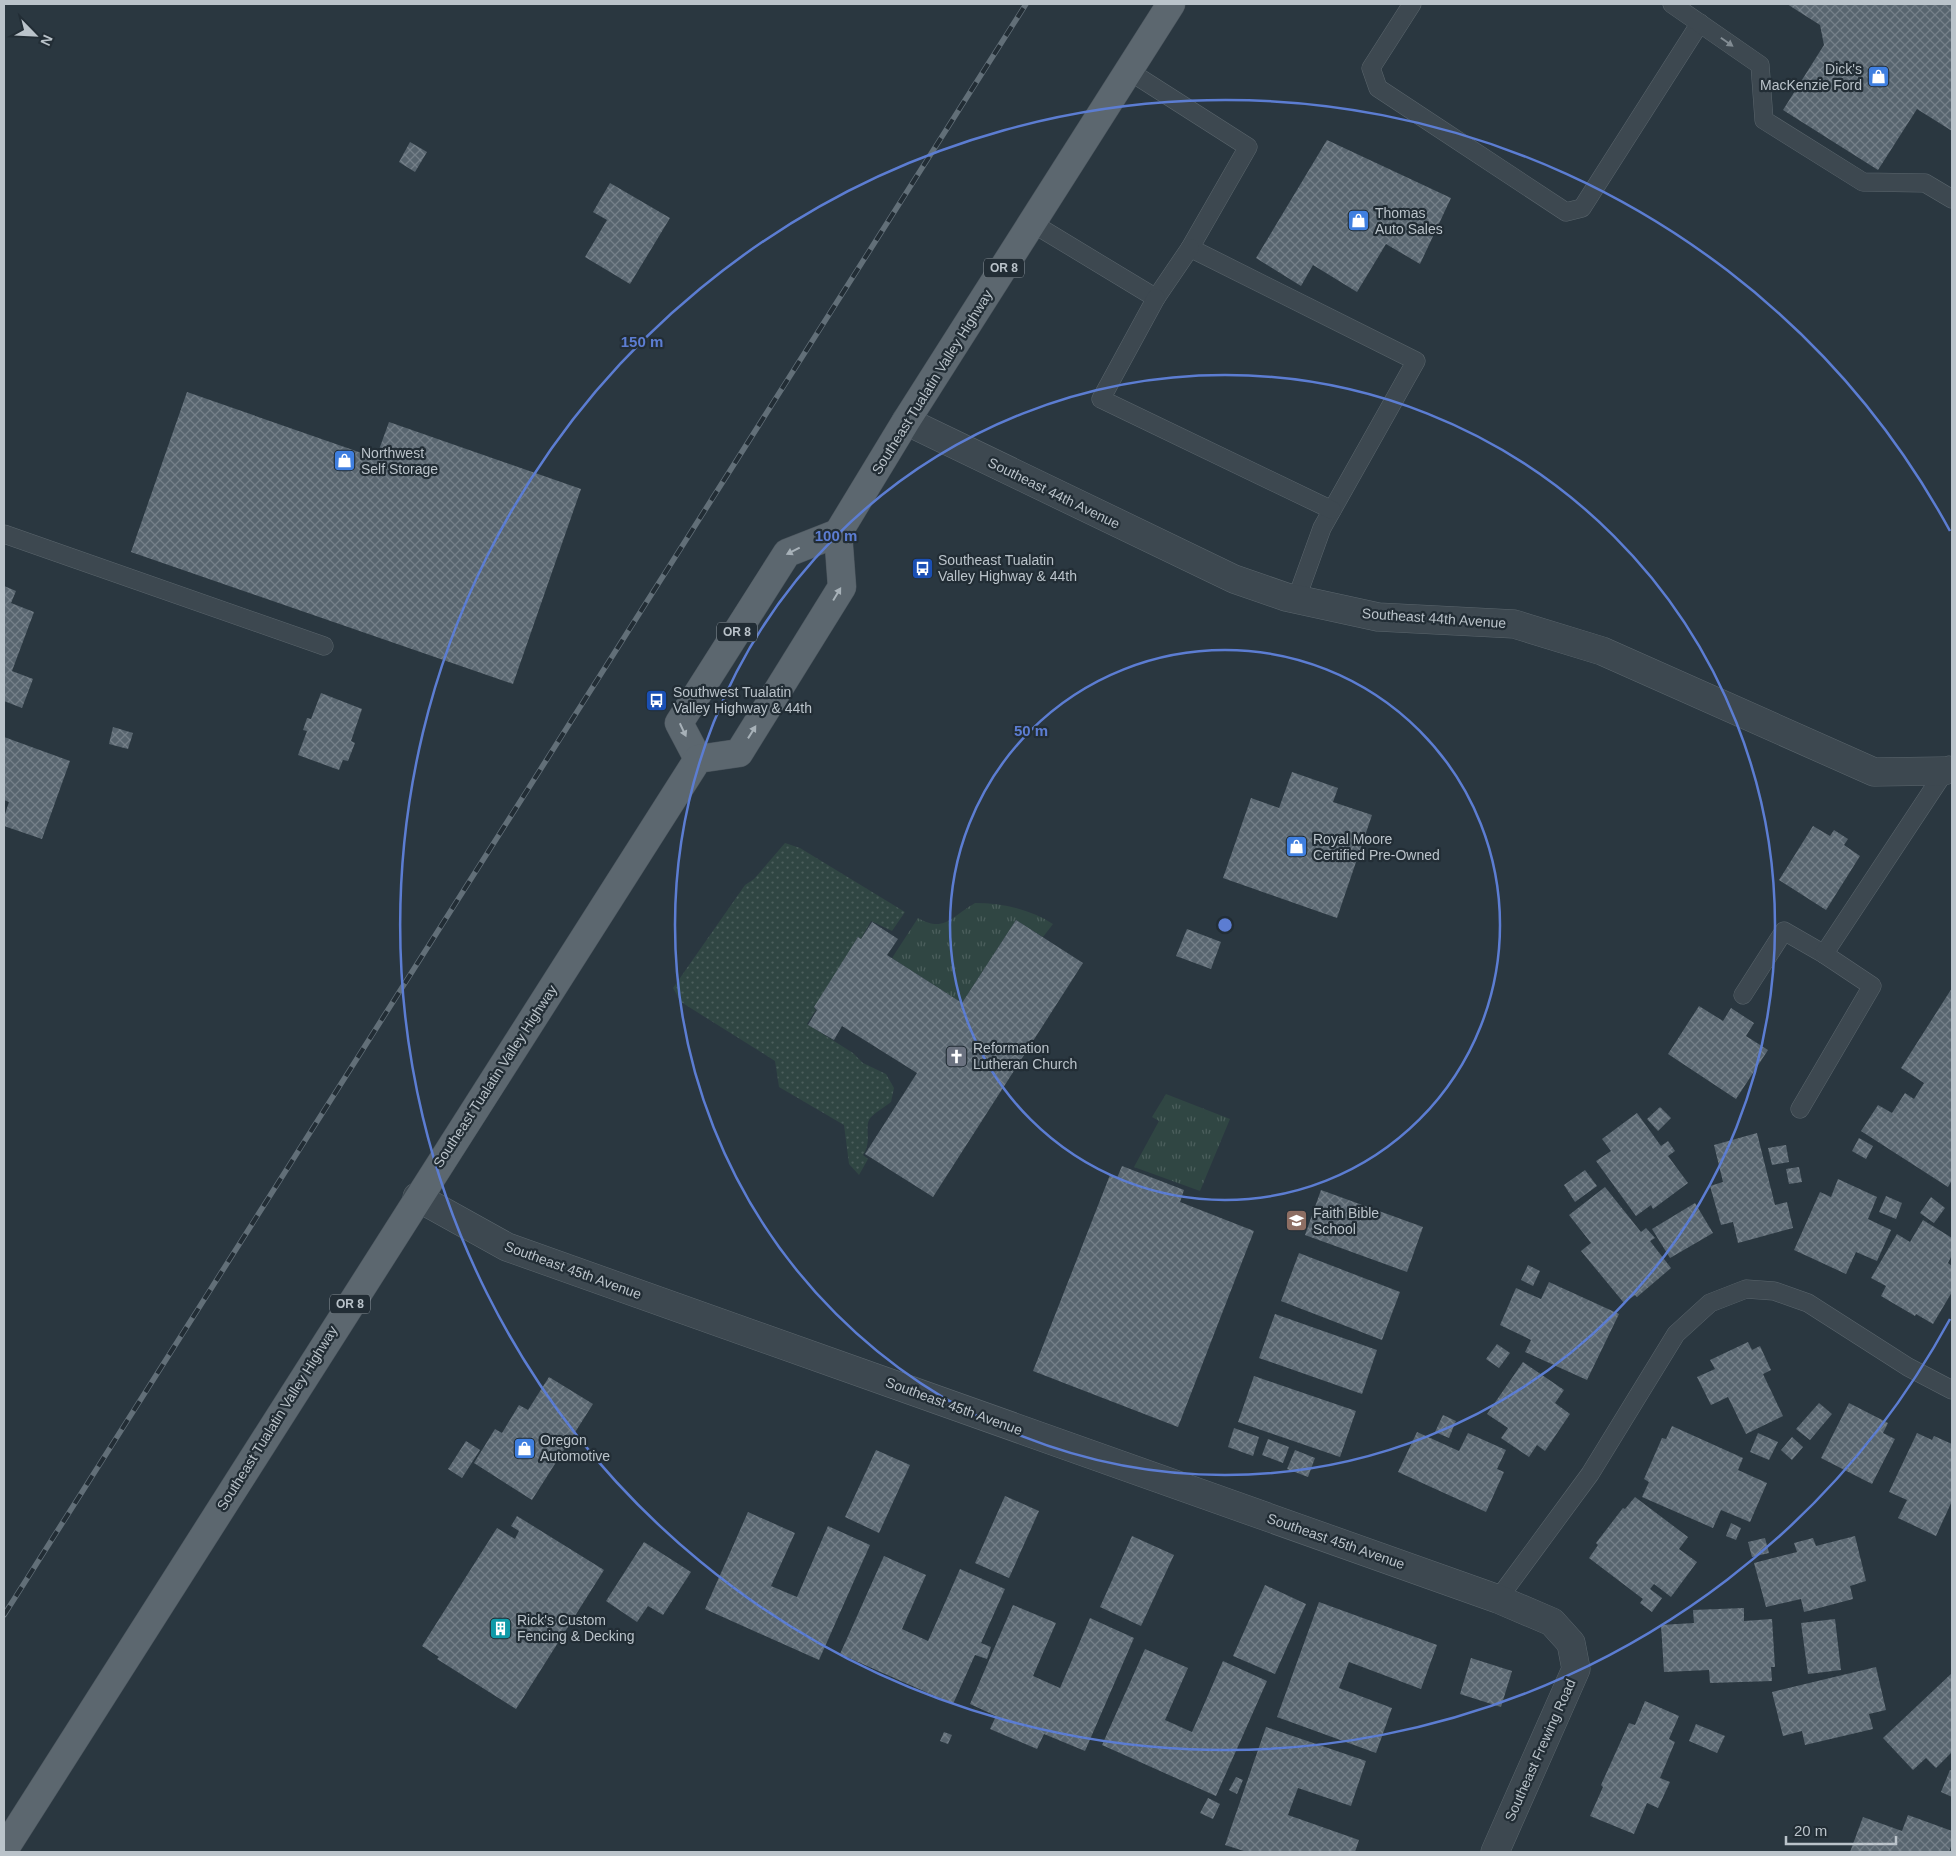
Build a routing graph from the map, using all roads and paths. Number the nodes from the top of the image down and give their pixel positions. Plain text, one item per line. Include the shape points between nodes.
1 (1172, 4) edge
2 (1412, 4) edge
3 (1672, 4) edge
4 (1700, 23) junction
5 (1129, 71) junction
6 (1952, 199) edge
7 (1032, 223) junction
8 (1190, 248) junction
9 (1156, 298) junction
10 (906, 421) junction
11 (1332, 510) junction
12 (838, 533) junction
13 (4, 534) edge
14 (1296, 600) junction
15 (324, 646) dead end
16 (698, 759) junction
17 (1948, 766) edge
18 (1824, 954) junction
19 (1743, 995) dead end
20 (1800, 1109) dead end
21 (417, 1197) junction
22 (1952, 1390) edge
23 (1498, 1599) junction
24 (4, 1850) edge
25 (1495, 1852) edge

1 - 5 main road, Southeast Tualatin Valley Highway / OR 8
2 - 4 lane via 1371,68 1378,88 1566,212 1582,208
3 - 4 lane
4 -> 6 lane via 1760,65 1764,120 1863,182 1925,183
5 - 7 main road, Southeast Tualatin Valley Highway / OR 8
5 - 8 lane via 1248,147
7 - 9 lane
7 - 10 main road, Southeast Tualatin Valley Highway / OR 8
8 - 9 lane
8 - 11 lane via 1416,361
9 - 11 lane via 1100,399
10 - 12 main road, Southeast Tualatin Valley Highway / OR 8
10 - 14 street, Southeast 44th Avenue via 1234,579
11 - 14 lane via 1322,528
16 -> 12 main road via 739,753 842,587
12 -> 16 main road, OR 8 via 787,553 679,723
13 - 15 lane
14 - 17 street, Southeast 44th Avenue via 1378,617 1514,624 1602,651 1874,772
16 - 21 main road, Southeast Tualatin Valley Highway / OR 8
17 - 18 lane
18 - 19 lane via 1784,931
18 - 20 lane via 1872,986
21 - 23 street, Southeast 45th Avenue via 507,1247
21 - 24 main road, Southeast Tualatin Valley Highway / OR 8
22 - 23 lane via 1908,1367 1808,1302 1774,1291 1746,1289 1710,1302 1676,1334 1590,1474
23 - 25 street, Southeast Frewing Road via 1552,1622 1571,1643 1576,1669

